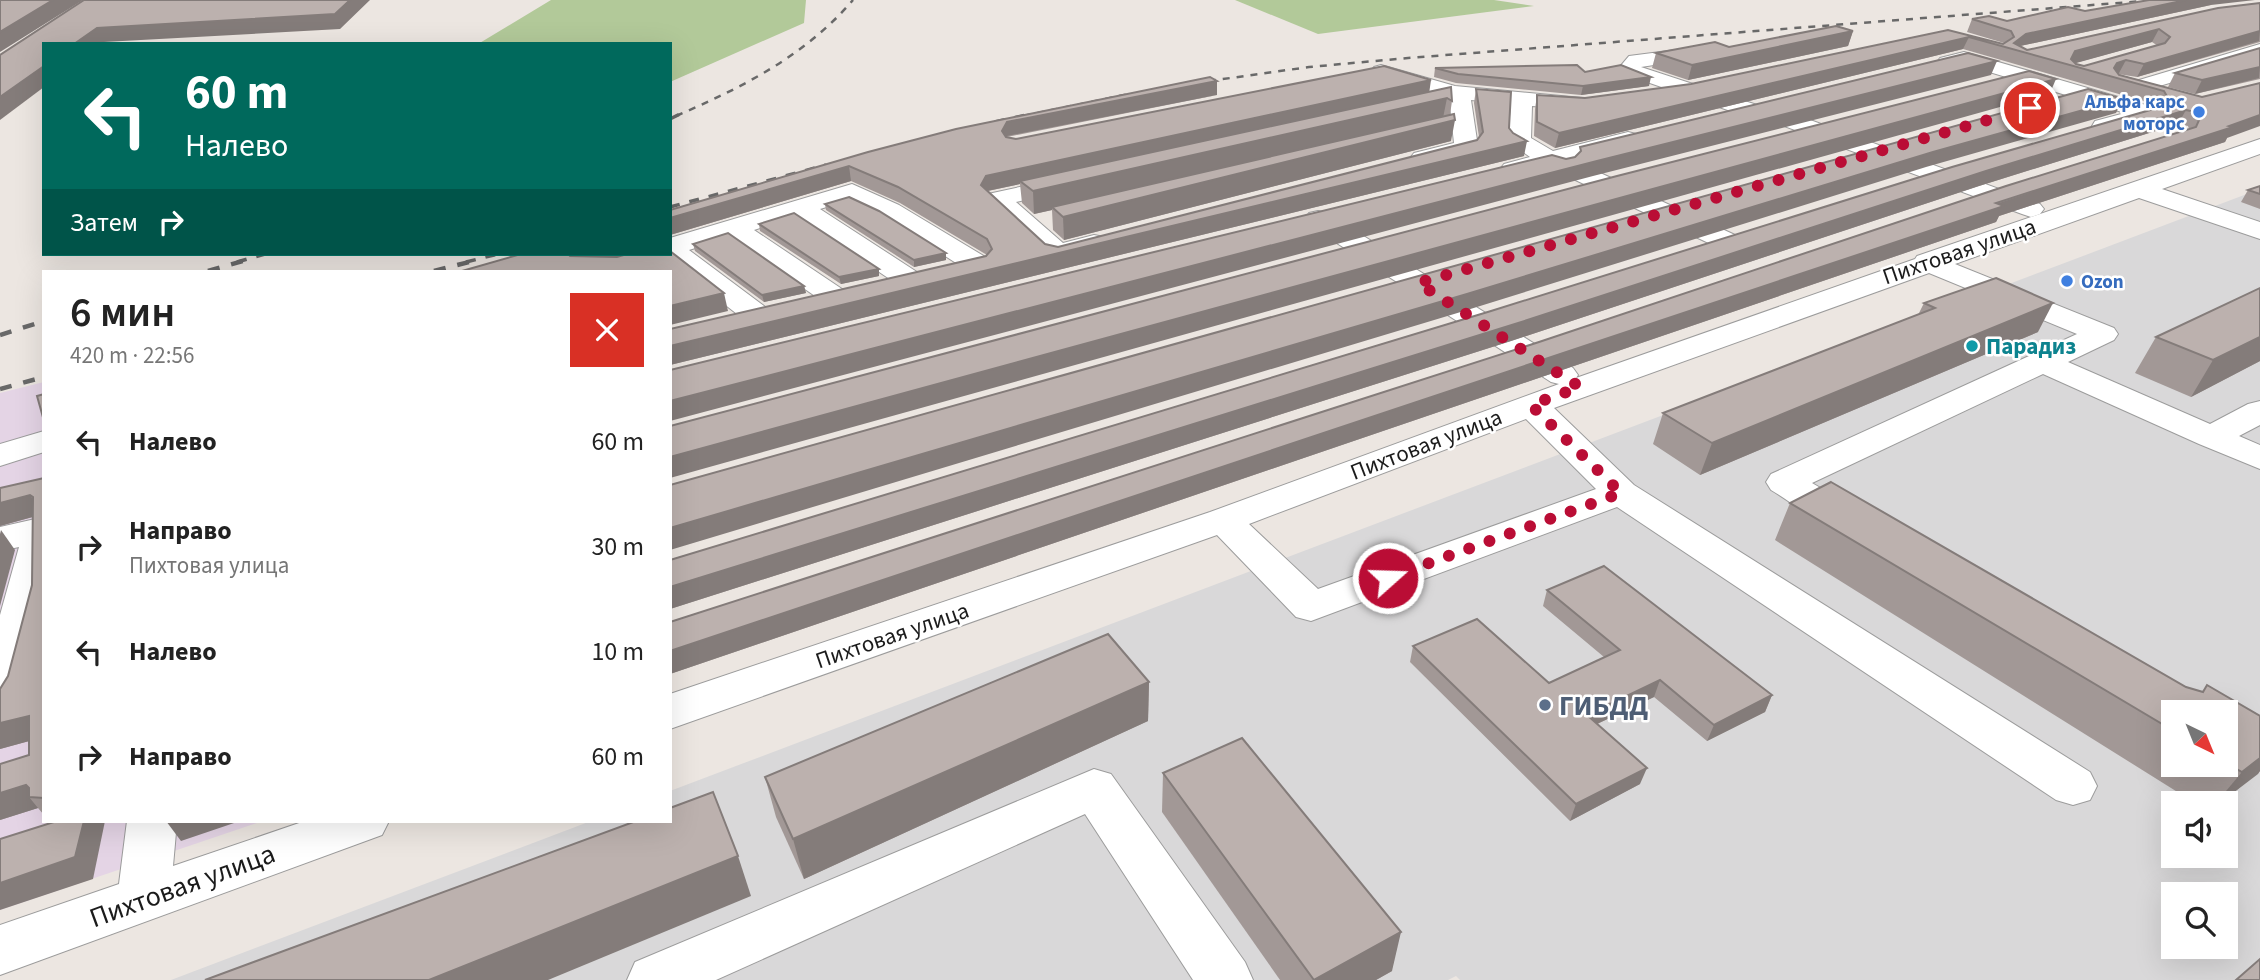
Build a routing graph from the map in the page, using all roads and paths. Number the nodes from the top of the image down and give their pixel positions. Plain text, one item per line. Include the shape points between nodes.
1 (1956, 38) edge
2 (2260, 50) edge
3 (1699, 53) edge
4 (1923, 68) edge
5 (2066, 68) edge
6 (2022, 75) junction
7 (1728, 80) edge
8 (2112, 80) edge
9 (1363, 82) edge
10 (1983, 86) edge
11 (2136, 87) junction
12 (1687, 89) junction
13 (2082, 93) junction
14 (1459, 94) junction
15 (1647, 94) edge
16 (2172, 97) edge
17 (1522, 99) junction
18 (1788, 99) edge
19 (1607, 100) edge
20 (2043, 104) edge
21 (1419, 105) edge
22 (1747, 109) junction
23 (1708, 119) edge
24 (1853, 119) edge
25 (1463, 122) junction
26 (1436, 129) edge
27 (1814, 130) junction
28 (1655, 132) edge
29 (2082, 132) edge
30 (1774, 140) edge
31 (1912, 140) edge
32 (2260, 146) edge
33 (1873, 151) junction
34 (1550, 159) junction
35 (1833, 163) edge
36 (1976, 163) edge
37 (1400, 164) edge
38 (1643, 174) edge
39 (1936, 174) junction
40 (1485, 176) edge
41 (1092, 178) edge
42 (2027, 182) edge
43 (1603, 184) junction
44 (1897, 187) edge
45 (2138, 188) junction
46 (1989, 194) junction
47 (1564, 195) edge
48 (1701, 200) edge
49 (799, 207) junction
50 (1950, 207) edge
51 (1662, 211) junction
52 (2054, 218) junction
53 (1318, 219) edge
54 (1055, 220) edge
55 (1623, 223) edge
56 (1028, 226) junction
57 (734, 228) junction
58 (2260, 231) edge
59 (1752, 233) edge
60 (1111, 239) edge
61 (1726, 241) junction
62 (672, 246) edge
63 (1379, 246) junction
64 (672, 248) edge
65 (1699, 250) edge
66 (1325, 260) edge
67 (1927, 262) junction
68 (1431, 279) junction
69 (910, 280) junction
70 (856, 292) junction
71 (1378, 295) edge
72 (778, 310) junction
73 (1489, 316) junction
74 (720, 324) edge
75 (1436, 332) edge
76 (1536, 346) junction
77 (2042, 362) junction
78 (1484, 363) edge
79 (1580, 387) junction
80 (1531, 405) junction
81 (2260, 411) edge
82 (2211, 437) junction
83 (42, 442) edge
84 (0, 455) edge
85 (2260, 458) edge
86 (1621, 493) junction
87 (1223, 520) junction
88 (42, 529) edge
89 (42, 533) edge
90 (1878, 538) edge
91 (0, 539) edge
92 (0, 696) edge
93 (672, 711) edge
94 (2073, 786) dead end
95 (152, 823) edge
96 (358, 823) edge
97 (144, 899) junction
98 (0, 950) edge
99 (655, 980) edge
100 (1225, 980) edge

1 - 5 street
2 - 11 street
3 - 12 street via 1636,60 1628,69
4 - 6 street via 1964,58
6 - 10 street
6 - 13 street
7 - 12 street
8 - 11 street
9 - 14 street via 1411,79
11 - 16 street
12 - 15 street
12 - 22 street
13 - 20 street
13 - 29 street via 2148,113
14 - 17 street
14 - 21 street
14 - 25 street
17 - 19 street via 1581,104
17 - 34 street via 1519,141
18 - 22 street
22 - 23 street
22 - 27 street
24 - 27 street
25 - 26 street
25 - 37 street via 1466,147
27 - 30 street
27 - 33 street
28 - 34 street
31 - 33 street
32 - 45 street, Пихтовая улица
33 - 35 street
33 - 39 street
34 - 40 street
34 - 43 street
36 - 39 street
38 - 43 street
39 - 44 street
39 - 46 street
41 - 56 street via 997,199
42 - 46 street
43 - 47 street
43 - 51 street
45 - 52 street, Пихтовая улица
45 - 58 street
46 - 50 street
46 - 52 street
48 - 51 street
49 - 57 street
49 - 69 street
49 - 69 street via 852,191 977,264
51 - 55 street
51 - 61 street
52 - 67 street, Пихтовая улица
53 - 63 street
54 - 56 street
56 - 60 street via 1058,253
57 - 62 street
57 - 70 street
59 - 61 street
61 - 65 street
63 - 66 street
63 - 68 street
64 - 72 street
67 - 77 street via 2103,334
67 - 79 street, Пихтовая улица
68 - 71 street
68 - 73 street
69 - 70 street
70 - 72 street
72 - 74 street
73 - 75 street
73 - 76 street
76 - 78 street
76 - 79 street
77 - 82 street
77 - 90 street via 1784,482
79 - 80 street, Пихтовая улица
80 - 86 street
80 - 87 street, Пихтовая улица
81 - 82 street
82 - 85 street
83 - 84 street
86 - 87 street via 1311,607
86 - 94 street
87 - 93 street, Пихтовая улица
88 - 91 street
89 - 92 street
95 - 97 street
96 - 97 street, Пихтовая улица
97 - 98 street, Пихтовая улица
99 - 100 street via 1094,788

